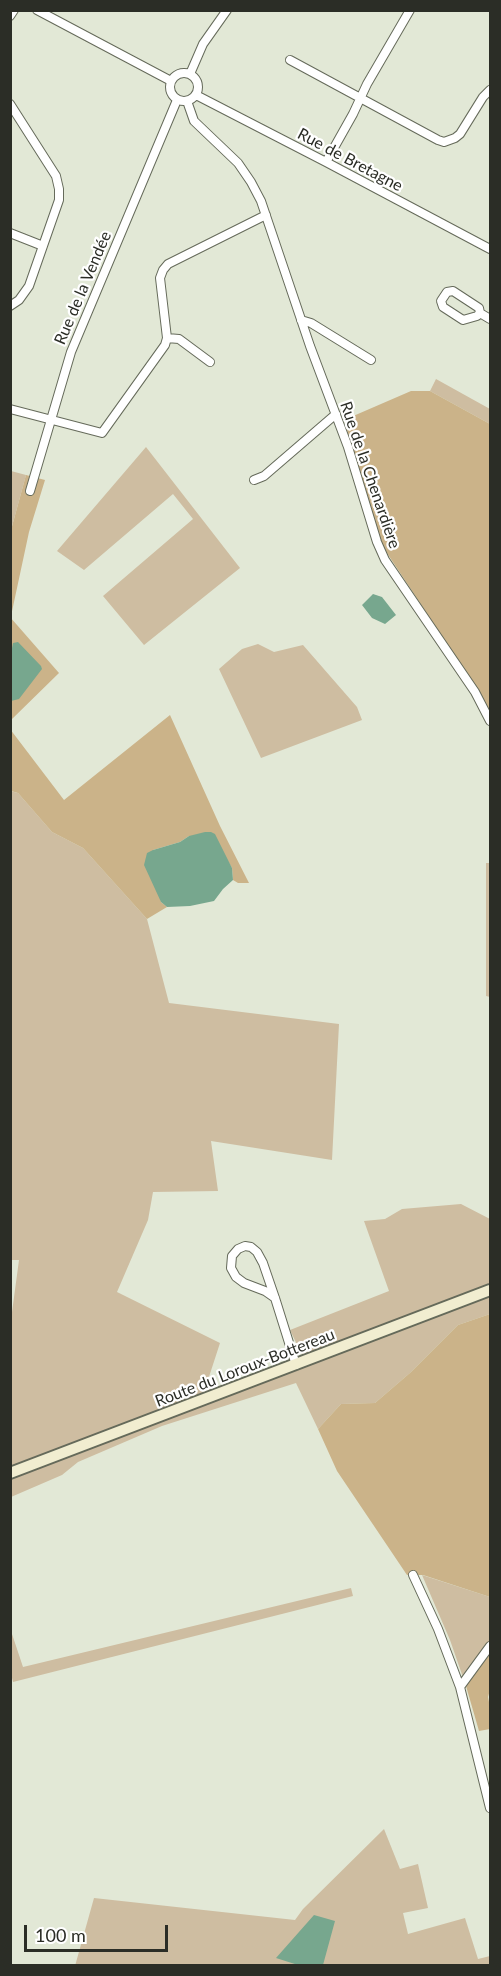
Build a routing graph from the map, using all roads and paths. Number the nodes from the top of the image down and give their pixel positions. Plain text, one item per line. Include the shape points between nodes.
1 (14, 10) edge
2 (37, 10) edge
3 (226, 10) edge
4 (410, 10) edge
5 (10, 16) edge
6 (290, 60) dead end
7 (190, 74) junction
8 (171, 81) junction
9 (490, 90) edge
10 (196, 95) junction
11 (361, 98) junction
12 (177, 100) junction
13 (187, 101) junction
14 (10, 104) edge
15 (326, 162) junction
16 (266, 215) junction
17 (10, 233) edge
18 (43, 246) junction
19 (490, 249) edge
20 (10, 306) edge
21 (480, 313) junction
22 (490, 319) edge
23 (301, 320) junction
24 (167, 338) junction
25 (371, 360) dead end
26 (210, 362) dead end
27 (10, 409) edge
28 (336, 414) junction
29 (51, 419) junction
30 (254, 480) dead end
31 (30, 491) dead end
32 (490, 720) edge
33 (490, 1290) edge
34 (275, 1298) junction
35 (296, 1365) junction
36 (10, 1473) edge
37 (413, 1575) dead end
38 (490, 1646) edge
39 (460, 1688) junction
40 (490, 1808) edge

1 - 5 street
2 - 8 street
3 - 7 street via 202,44
4 - 11 street
6 - 11 street
7 - 8 street via 178,74
7 - 10 street via 197,83
8 - 12 street via 170,92
9 - 11 street via 460,134 444,141
10 - 13 street
10 - 15 street, Rue de Bretagne
11 - 15 street
12 - 13 street
12 - 29 street, Rue de la Vendée via 81,326
13 - 16 street, Rue de la Chenardière via 196,124 245,172
14 - 18 street via 56,176 59,200
15 - 19 street, Rue de Bretagne
16 - 23 street, Rue de la Chenardière
16 - 24 street via 163,270 160,278
17 - 18 street
18 - 20 street via 29,286
21 - 21 street via 479,308 451,291 441,302 463,320
21 - 22 street
23 - 25 street
23 - 28 street, Rue de la Chenardière
24 - 26 street via 179,339
24 - 29 street via 102,433
27 - 29 street
28 - 30 street via 264,476
28 - 32 street, Rue de la Chenardière via 385,560
29 - 31 street, Rue de la Vendée
33 - 35 main road, Route du Loroux-Bottereau
34 - 34 street via 257,1252 245,1246 238,1249 232,1256 231,1268 236,1277
34 - 35 street
35 - 36 main road, Route du Loroux-Bottereau
37 - 39 street
38 - 39 street
39 - 40 street

